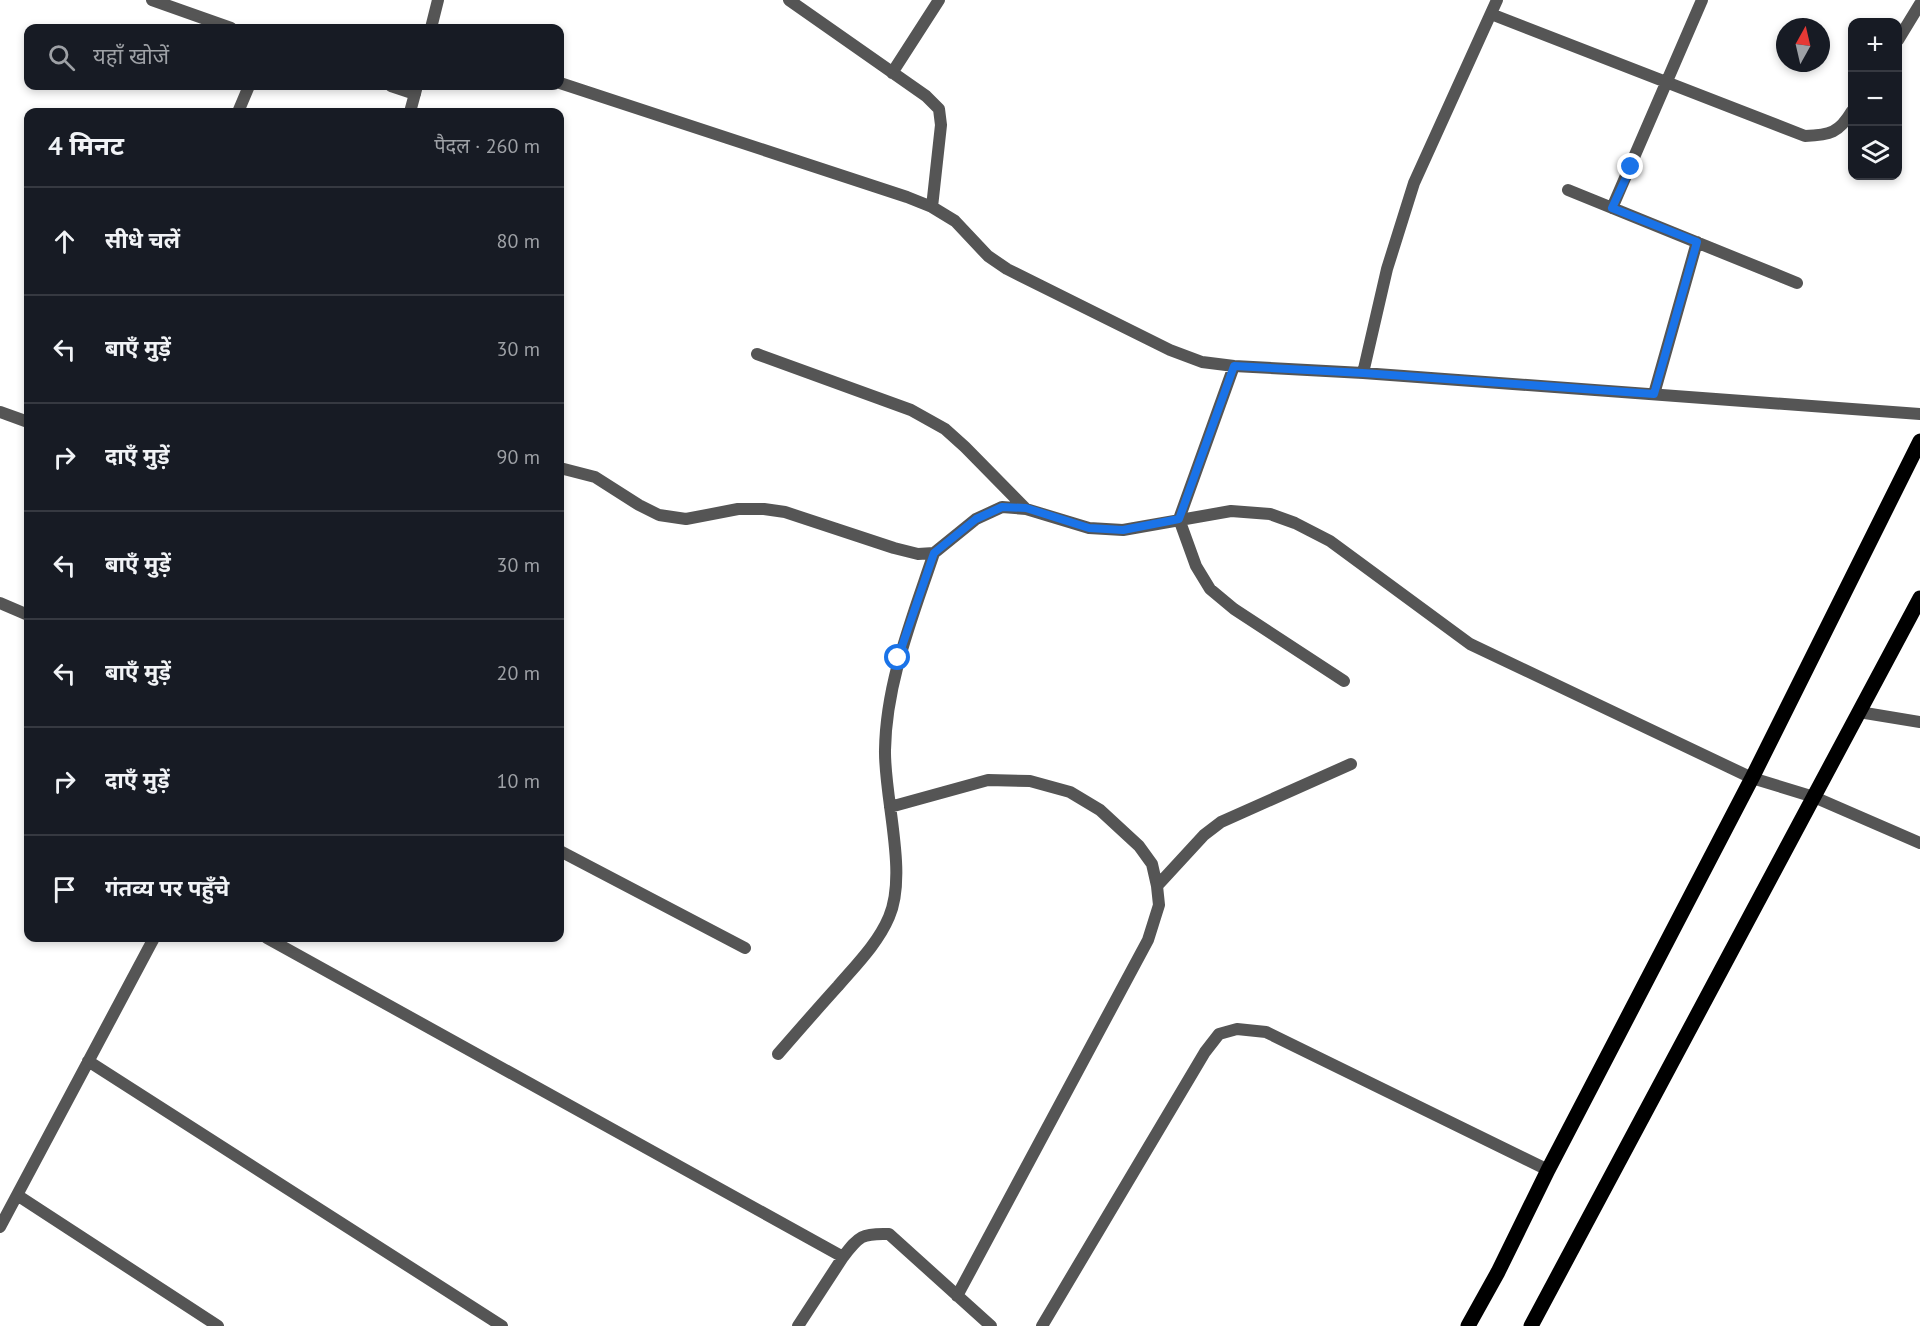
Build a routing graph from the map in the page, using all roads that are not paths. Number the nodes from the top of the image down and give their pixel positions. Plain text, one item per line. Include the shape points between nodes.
1 (152, 0) edge
2 (438, 0) edge
3 (789, 0) edge
4 (939, 0) edge
5 (1497, 0) edge
6 (1702, 0) edge
7 (1920, 4) edge
8 (1491, 14) junction
9 (220, 24) edge
10 (432, 24) edge
11 (1902, 33) edge
12 (892, 73) junction
13 (564, 84) edge
14 (1667, 84) junction
15 (247, 90) edge
16 (416, 90) edge
17 (240, 108) edge
18 (411, 108) edge
19 (1848, 118) edge
20 (1568, 190) dead end
21 (932, 207) junction
22 (1612, 208) junction
23 (1697, 242) junction
24 (1797, 283) dead end
25 (757, 354) dead end
26 (1234, 366) junction
27 (1363, 373) junction
28 (1654, 394) junction
29 (0, 412) edge
30 (1920, 414) edge
31 (24, 421) edge
32 (1920, 441) edge
33 (564, 469) edge
34 (1026, 508) junction
35 (1179, 519) junction
36 (934, 553) junction
37 (1920, 597) edge
38 (0, 603) edge
39 (24, 613) edge
40 (1344, 681) dead end
41 (1859, 712) junction
42 (1920, 722) edge
43 (1351, 764) dead end
44 (1752, 778) junction
45 (1814, 797) junction
46 (890, 807) junction
47 (1920, 843) edge
48 (564, 853) edge
49 (1157, 886) junction
50 (152, 942) edge
51 (274, 942) edge
52 (746, 948) dead end
53 (778, 1054) dead end
54 (88, 1061) junction
55 (1548, 1170) junction
56 (17, 1195) junction
57 (0, 1227) edge
58 (843, 1257) junction
59 (957, 1296) junction
60 (218, 1326) edge
61 (502, 1326) edge
62 (798, 1326) edge
63 (991, 1326) edge
64 (1042, 1326) edge
65 (1468, 1326) edge
66 (1531, 1326) edge

1 - 9 street
2 - 10 street
3 - 12 street
4 - 12 street
5 - 8 street
6 - 14 street
7 - 11 street
8 - 14 street
8 - 27 street via 1414,183 1387,269
12 - 21 street via 939,109
13 - 21 street
14 - 19 street via 1805,136 1836,131
14 - 22 street
15 - 17 street
16 - 18 street
20 - 22 street
21 - 26 street via 955,221 1006,269 1170,350 1202,362
22 - 23 street
23 - 24 street
23 - 28 street
25 - 34 street via 920,414 945,429
26 - 27 street
26 - 35 street
27 - 28 street
28 - 30 street
29 - 31 street
32 - 44 main road
33 - 36 street via 595,477 659,515 686,519 738,509 764,509 785,512 910,552
34 - 35 street via 1089,528 1123,530
34 - 36 street via 1002,507 976,519
35 - 40 street via 1196,566 1210,590
35 - 44 street via 1232,511 1270,514 1295,523 1329,541 1470,644
36 - 46 street via 898,658 888,713 885,751
37 - 41 main road
38 - 39 street
41 - 42 street
41 - 45 main road
43 - 49 street via 1221,822
44 - 45 street
44 - 55 main road
45 - 47 street
45 - 66 main road
46 - 49 street via 988,780 1030,781 1070,792 1100,810 1139,846 1152,864
46 - 53 street via 896,888 890,916 870,950
48 - 52 street
49 - 59 street via 1159,905 1148,940
50 - 54 street
51 - 58 street
54 - 56 street
54 - 61 street
55 - 64 street via 1266,1032 1237,1029 1219,1034
55 - 65 main road
56 - 57 street
56 - 60 street
58 - 59 street via 856,1240 872,1233 889,1234
58 - 62 street
59 - 63 street

